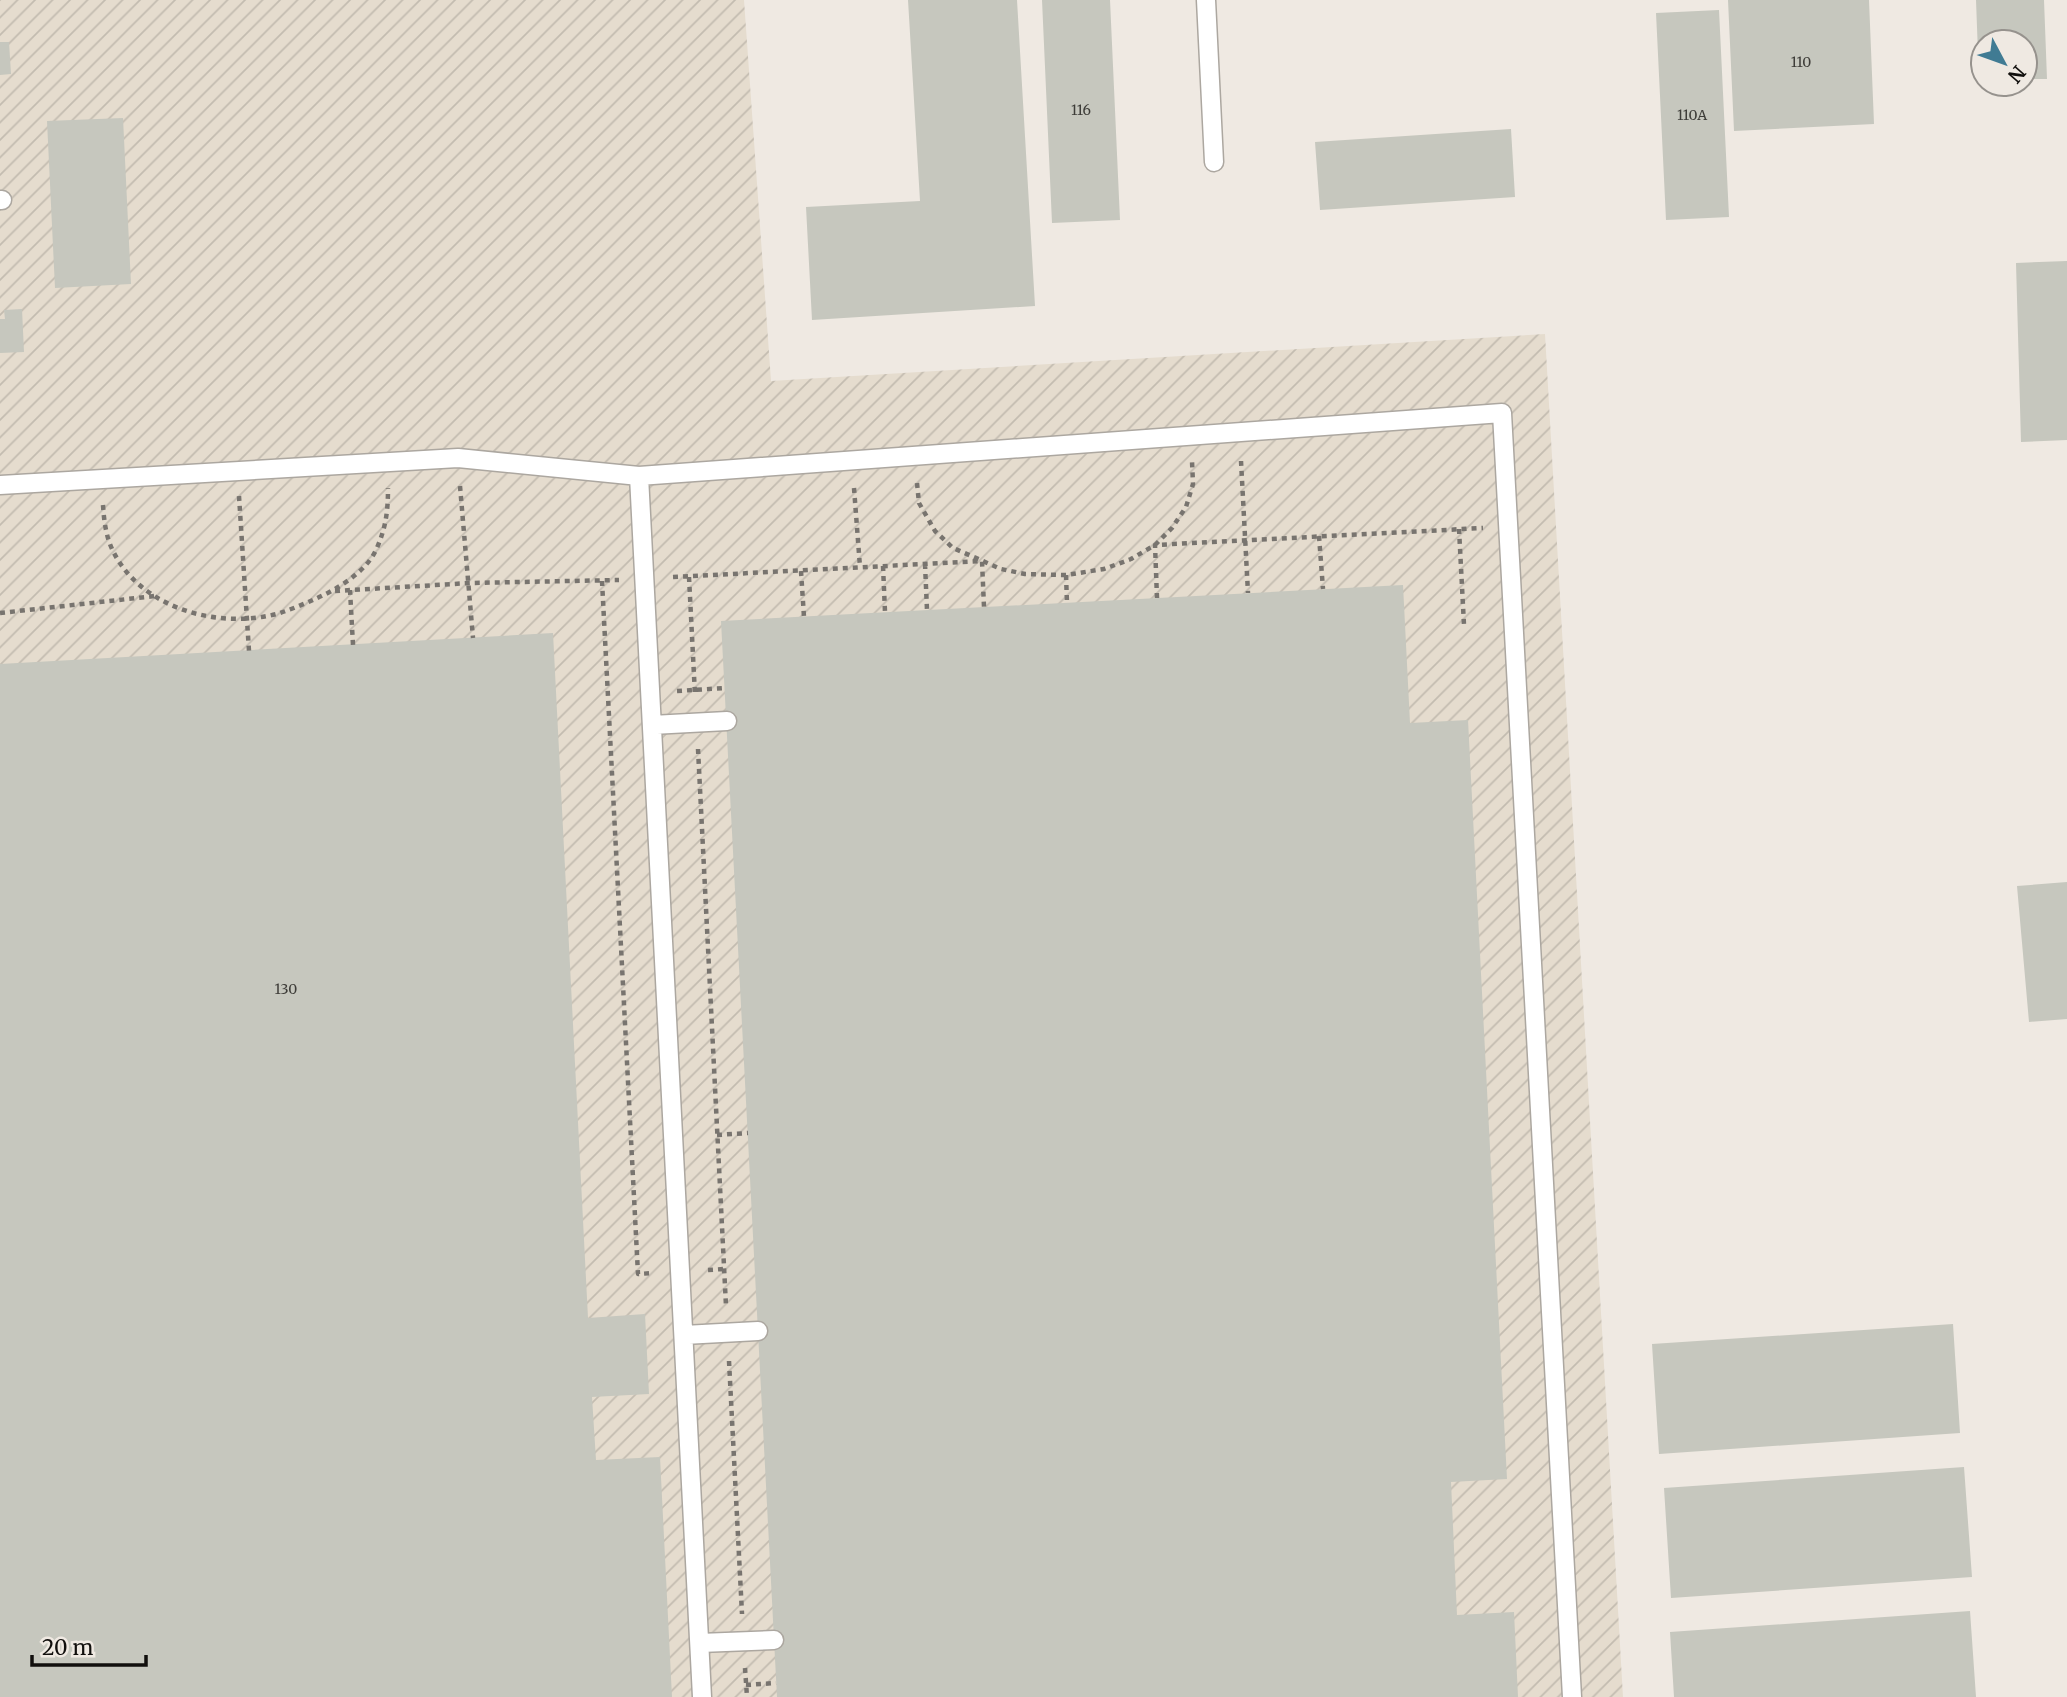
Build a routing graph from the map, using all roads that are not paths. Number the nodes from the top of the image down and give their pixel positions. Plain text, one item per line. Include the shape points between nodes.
1 (1206, 0) edge
2 (1214, 162) dead end
3 (639, 476) junction
4 (0, 485) edge
5 (727, 721) dead end
6 (652, 725) junction
7 (758, 1331) dead end
8 (684, 1335) junction
9 (774, 1640) dead end
10 (700, 1643) junction
11 (702, 1697) edge
12 (1572, 1697) edge

1 - 2 lane
3 - 4 lane via 458,458
3 - 6 lane
3 - 12 lane via 1502,413
5 - 6 lane
6 - 8 lane
7 - 8 lane
8 - 10 lane
9 - 10 lane
10 - 11 lane

